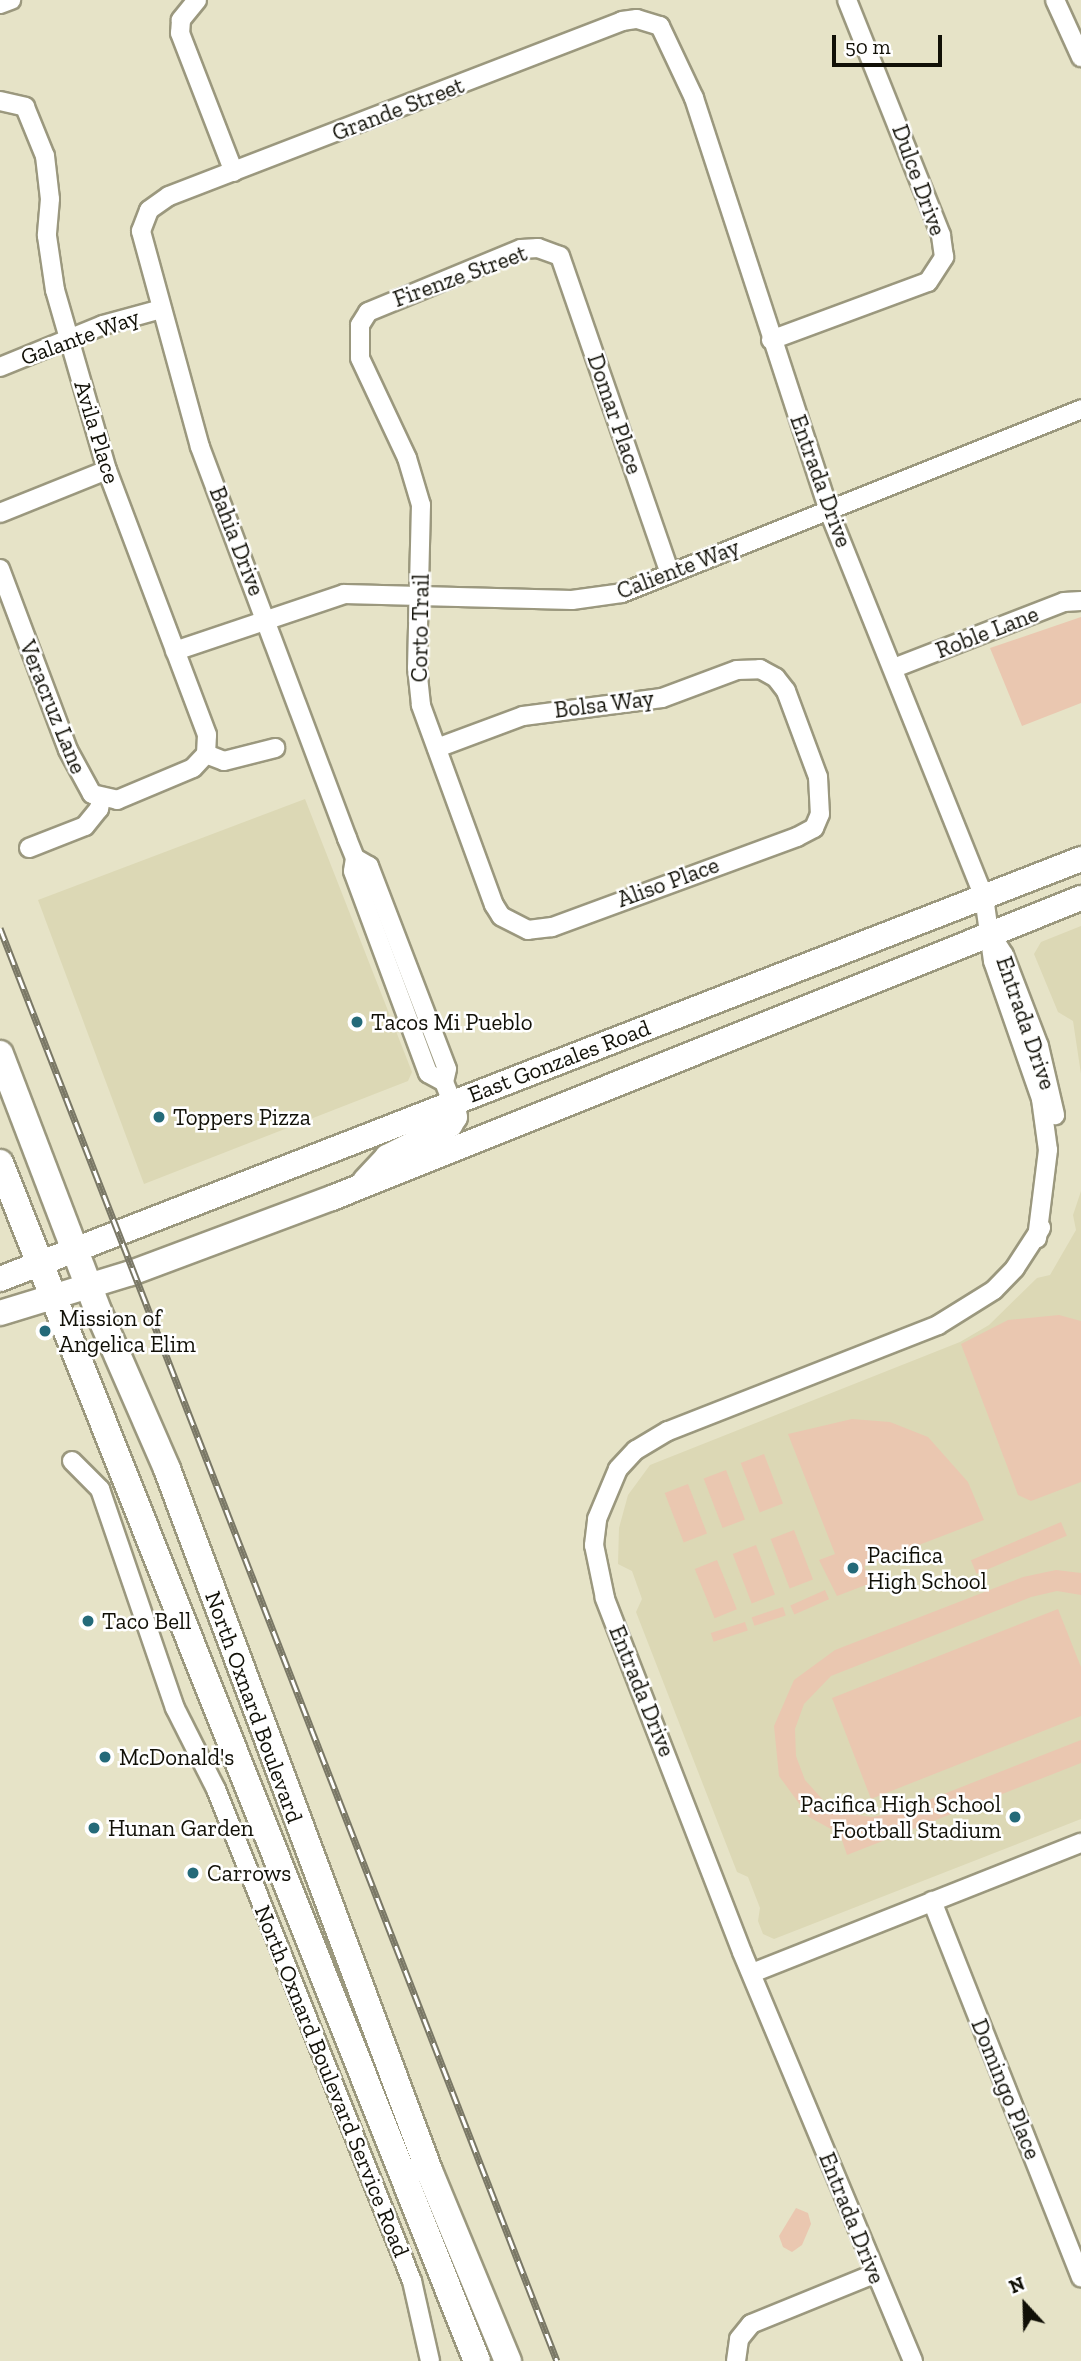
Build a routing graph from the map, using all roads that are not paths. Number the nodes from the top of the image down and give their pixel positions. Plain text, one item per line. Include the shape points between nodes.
1 (11, 0) edge
2 (197, 0) edge
3 (847, 0) edge
4 (1055, 0) edge
5 (0, 4) edge
6 (1075, 24) edge
7 (660, 26) joint
8 (1081, 57) edge
9 (0, 101) edge
10 (234, 172) junction
11 (144, 219) joint
12 (560, 256) joint
13 (161, 309) junction
14 (362, 318) joint
15 (69, 338) junction
16 (771, 340) junction
17 (0, 367) edge
18 (1081, 409) edge
19 (107, 470) junction
20 (828, 509) junction
21 (0, 513) edge
22 (0, 569) edge
23 (670, 573) junction
24 (421, 596) junction
25 (1081, 601) edge
26 (267, 616) junction
27 (175, 651) junction
28 (894, 668) junction
29 (275, 748) dead end
30 (437, 748) junction
31 (206, 754) junction
32 (100, 799) junction
33 (816, 824) joint
34 (29, 848) dead end
35 (355, 858) junction
36 (1081, 859) edge
37 (984, 897) junction
38 (1081, 898) edge
39 (518, 928) joint
40 (375, 932) junction
41 (989, 933) junction
42 (425, 1013) junction
43 (0, 1054) edge
44 (448, 1092) junction
45 (0, 1163) edge
46 (360, 1186) junction
47 (75, 1253) junction
48 (38, 1266) junction
49 (0, 1279) edge
50 (88, 1286) junction
51 (49, 1296) junction
52 (0, 1313) edge
53 (72, 1461) dead end
54 (204, 1678) junction
55 (246, 1690) junction
56 (1081, 1843) edge
57 (932, 1901) junction
58 (752, 1973) junction
59 (470, 2269) junction
60 (874, 2274) junction
61 (1081, 2278) edge
62 (430, 2361) edge
63 (479, 2361) edge
64 (508, 2361) edge
65 (736, 2361) edge
66 (913, 2361) edge

1 - 5 street
2 - 10 street via 181,20 180,33
3 - 16 street, Dulce Drive via 941,234 944,257 928,282
4 - 6 street
6 - 8 street
7 - 10 street, Grande Street via 637,19 622,21
7 - 16 street, Entrada Drive via 694,98
9 - 15 street, Avila Place via 20,104 31,116 45,156 50,179 49,256
10 - 11 street, Grande Street via 169,196
11 - 13 street, Bahia Drive via 143,244
12 - 14 street, Firenze Street via 538,247 521,249 380,305
12 - 23 street, Domar Place
13 - 15 street, Galante Way
13 - 26 street, Bahia Drive via 200,447
14 - 24 street, Corto Trail via 360,358 407,458 421,505
15 - 17 street, Galante Way
15 - 19 street, Avila Place
16 - 20 street, Entrada Drive
18 - 20 street, Caliente Way
19 - 21 street
19 - 27 street, Avila Place
20 - 23 street, Caliente Way
20 - 28 street, Entrada Drive
22 - 32 street, Veracruz Lane via 68,750 86,786
23 - 24 street, Caliente Way via 622,593 586,598
24 - 26 street, Caliente Way via 344,594
24 - 30 street, Corto Trail via 417,685
25 - 28 street, Roble Lane via 1064,603
26 - 27 street, Caliente Way
26 - 35 street, Bahia Drive
27 - 31 street, Avila Place via 207,735
28 - 37 street, Entrada Drive
29 - 31 street via 225,761
30 - 33 street, Bolsa Way via 553,709 662,698 747,668 771,674 786,691 818,777 822,804
30 - 39 street, Corto Trail via 494,905
31 - 32 street via 192,768 117,800
32 - 34 street via 99,809 85,826
33 - 39 street, Aliso Place via 791,839 552,927 539,931
35 - 40 street, Bahia Drive via 353,871
35 - 42 street, Bahia Drive via 369,866
36 - 37 main road, East Gonzales Road
37 - 41 street, Entrada Drive
37 - 44 main road, East Gonzales Road
38 - 41 main road, East Gonzales Road
40 - 42 street via 385,937 416,1011
40 - 44 street, Bahia Drive via 428,1073
41 - 46 main road, East Gonzales Road
41 - 58 street, Entrada Drive via 1004,955 1052,1092 1059,1143 1057,1178 1037,1238 994,1290 969,1308 938,1325 668,1431 636,1450 618,1469 604,1495 594,1545 605,1598
42 - 44 street, Bahia Drive via 447,1069
43 - 47 main road, North Oxnard Boulevard
44 - 46 main road via 455,1117 450,1125 387,1157
44 - 47 main road, East Gonzales Road
45 - 48 main road, North Oxnard Boulevard
46 - 50 main road, East Gonzales Road
47 - 48 main road, East Gonzales Road
47 - 50 main road, North Oxnard Boulevard
48 - 49 main road, East Gonzales Road
48 - 51 main road, North Oxnard Boulevard
50 - 51 main road, East Gonzales Road
50 - 55 main road, North Oxnard Boulevard via 167,1469
51 - 52 main road, East Gonzales Road
51 - 54 main road, North Oxnard Boulevard
53 - 62 street, North Oxnard Boulevard Service Road via 100,1489 158,1664 186,1733 216,1789 412,2281
54 - 55 main road
54 - 63 main road, North Oxnard Boulevard
55 - 59 main road, North Oxnard Boulevard
56 - 57 street
57 - 58 street
57 - 61 street, Domingo Place
58 - 60 street, Entrada Drive
59 - 63 main road via 462,2291 480,2334
59 - 64 main road, North Oxnard Boulevard
60 - 65 street via 751,2324 739,2339
60 - 66 street, Entrada Drive

